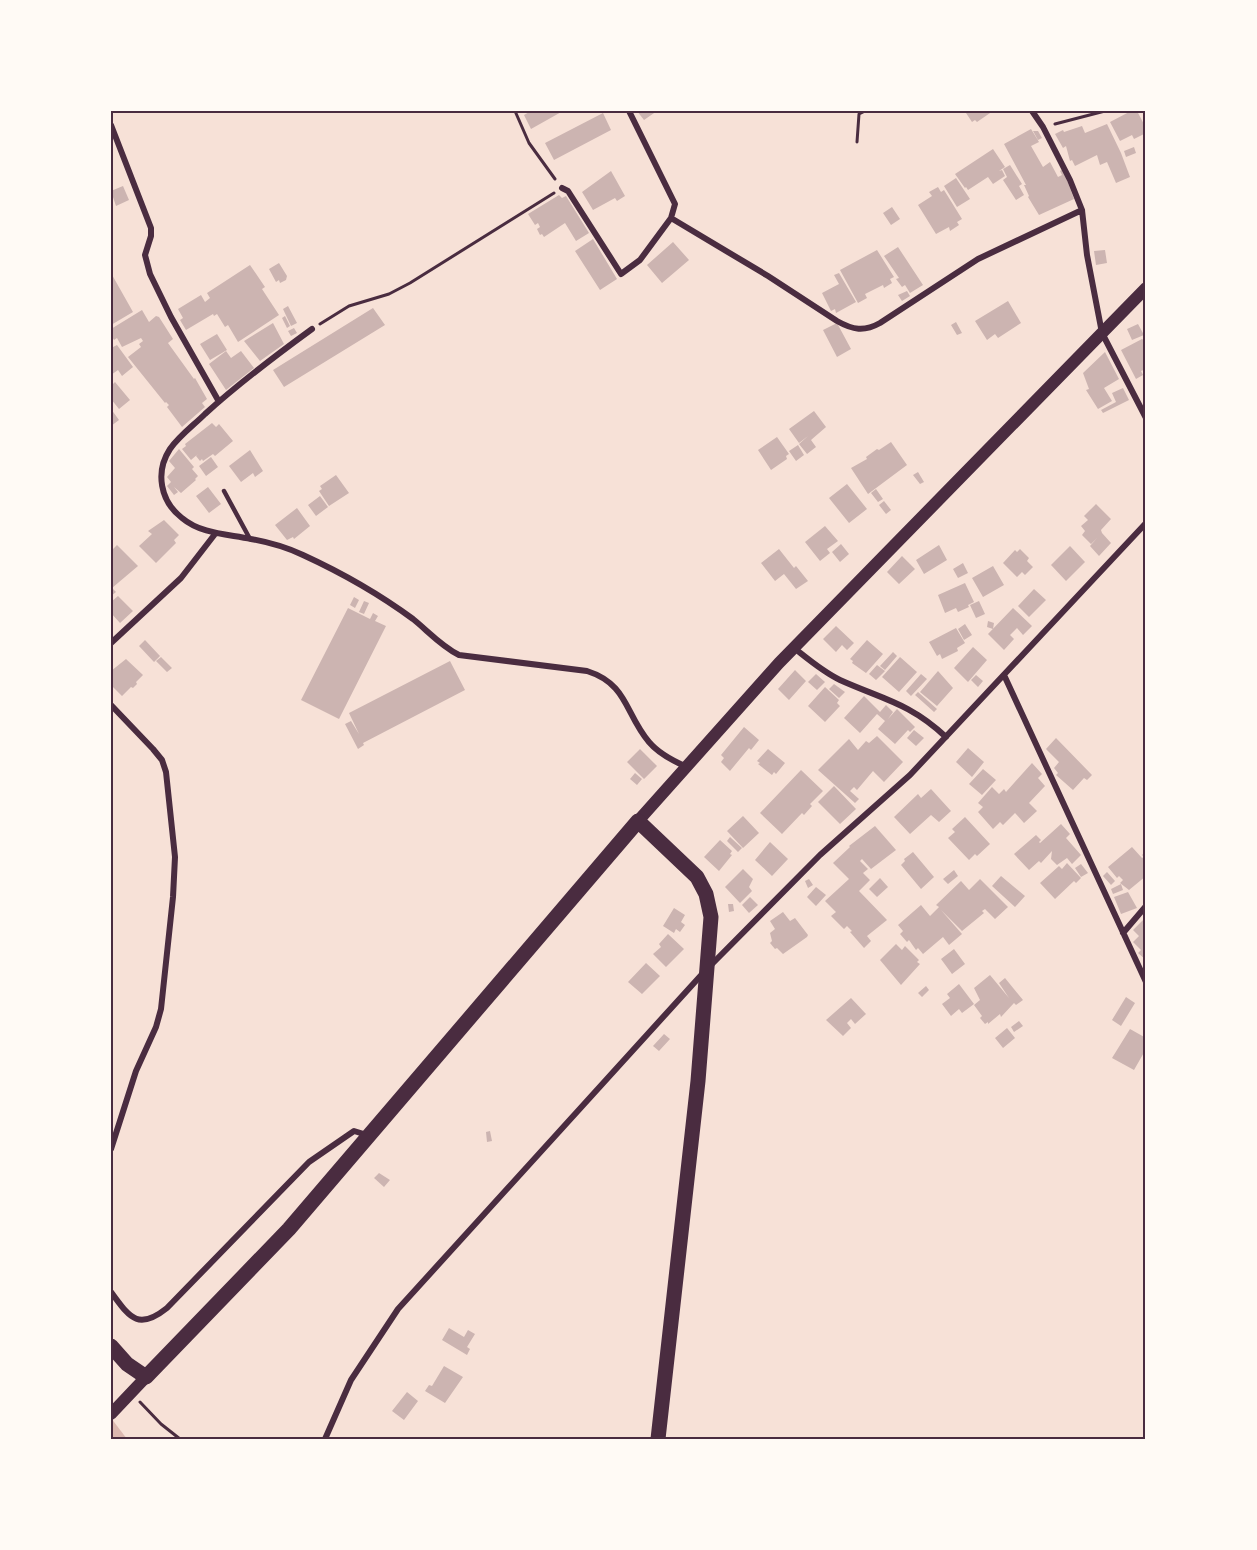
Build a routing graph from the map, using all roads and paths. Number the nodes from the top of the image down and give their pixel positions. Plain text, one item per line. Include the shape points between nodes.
1 (515, 111) edge
2 (629, 111) edge
3 (865, 111) edge
4 (1032, 111) edge
5 (1105, 111) edge
6 (111, 125) edge
7 (1043, 127) junction
8 (857, 142) dead end
9 (562, 188) junction
10 (1082, 210) junction
11 (671, 218) junction
12 (1146, 288) edge
13 (312, 329) joint
14 (1102, 333) junction
15 (218, 400) junction
16 (1146, 418) edge
17 (224, 491) dead end
18 (1146, 523) edge
19 (215, 534) junction
20 (250, 539) junction
21 (111, 644) edge
22 (794, 648) junction
23 (1004, 675) junction
24 (111, 705) edge
25 (946, 737) junction
26 (687, 767) junction
27 (638, 821) junction
28 (1146, 906) edge
29 (1123, 933) junction
30 (708, 968) junction
31 (1146, 982) edge
32 (368, 1136) junction
33 (111, 1149) edge
34 (111, 1292) edge
35 (111, 1346) edge
36 (146, 1377) junction
37 (127, 1397) junction
38 (111, 1414) edge
39 (180, 1439) edge
40 (325, 1439) edge
41 (658, 1439) edge

1 - 9 path via 530,143
2 - 11 street via 675,204
3 - 8 path via 859,114
4 - 7 street
5 - 7 path
6 - 15 street via 151,228 145,255 150,274
7 - 10 street
9 - 11 street via 568,191 621,274 645,254
9 - 13 path via 410,283 349,306
10 - 11 street via 986,255 880,323 861,330 837,321
10 - 14 street
12 - 14 main road
13 - 15 street
14 - 16 street
14 - 22 main road
15 - 19 street via 171,448 160,477 162,489 176,512 192,525
17 - 20 lane
18 - 23 street
19 - 20 street
19 - 21 street via 181,578
20 - 26 street via 302,555 345,576 412,618 459,655 587,671 603,677 617,688 648,741 667,758
22 - 25 street via 838,679 902,704
22 - 26 main road
23 - 25 street
23 - 29 street
24 - 33 street via 162,760 175,857 161,1009
25 - 30 street via 910,775 820,855
26 - 27 main road
27 - 30 main road via 686,865 706,894 711,917
27 - 32 main road
28 - 29 street
29 - 31 street
30 - 40 street via 398,1309 351,1380
30 - 41 main road
32 - 34 street via 354,1131 309,1162 155,1317 143,1321 128,1315
32 - 36 main road via 289,1229
35 - 36 main road
36 - 37 main road
37 - 38 main road
37 - 39 path

